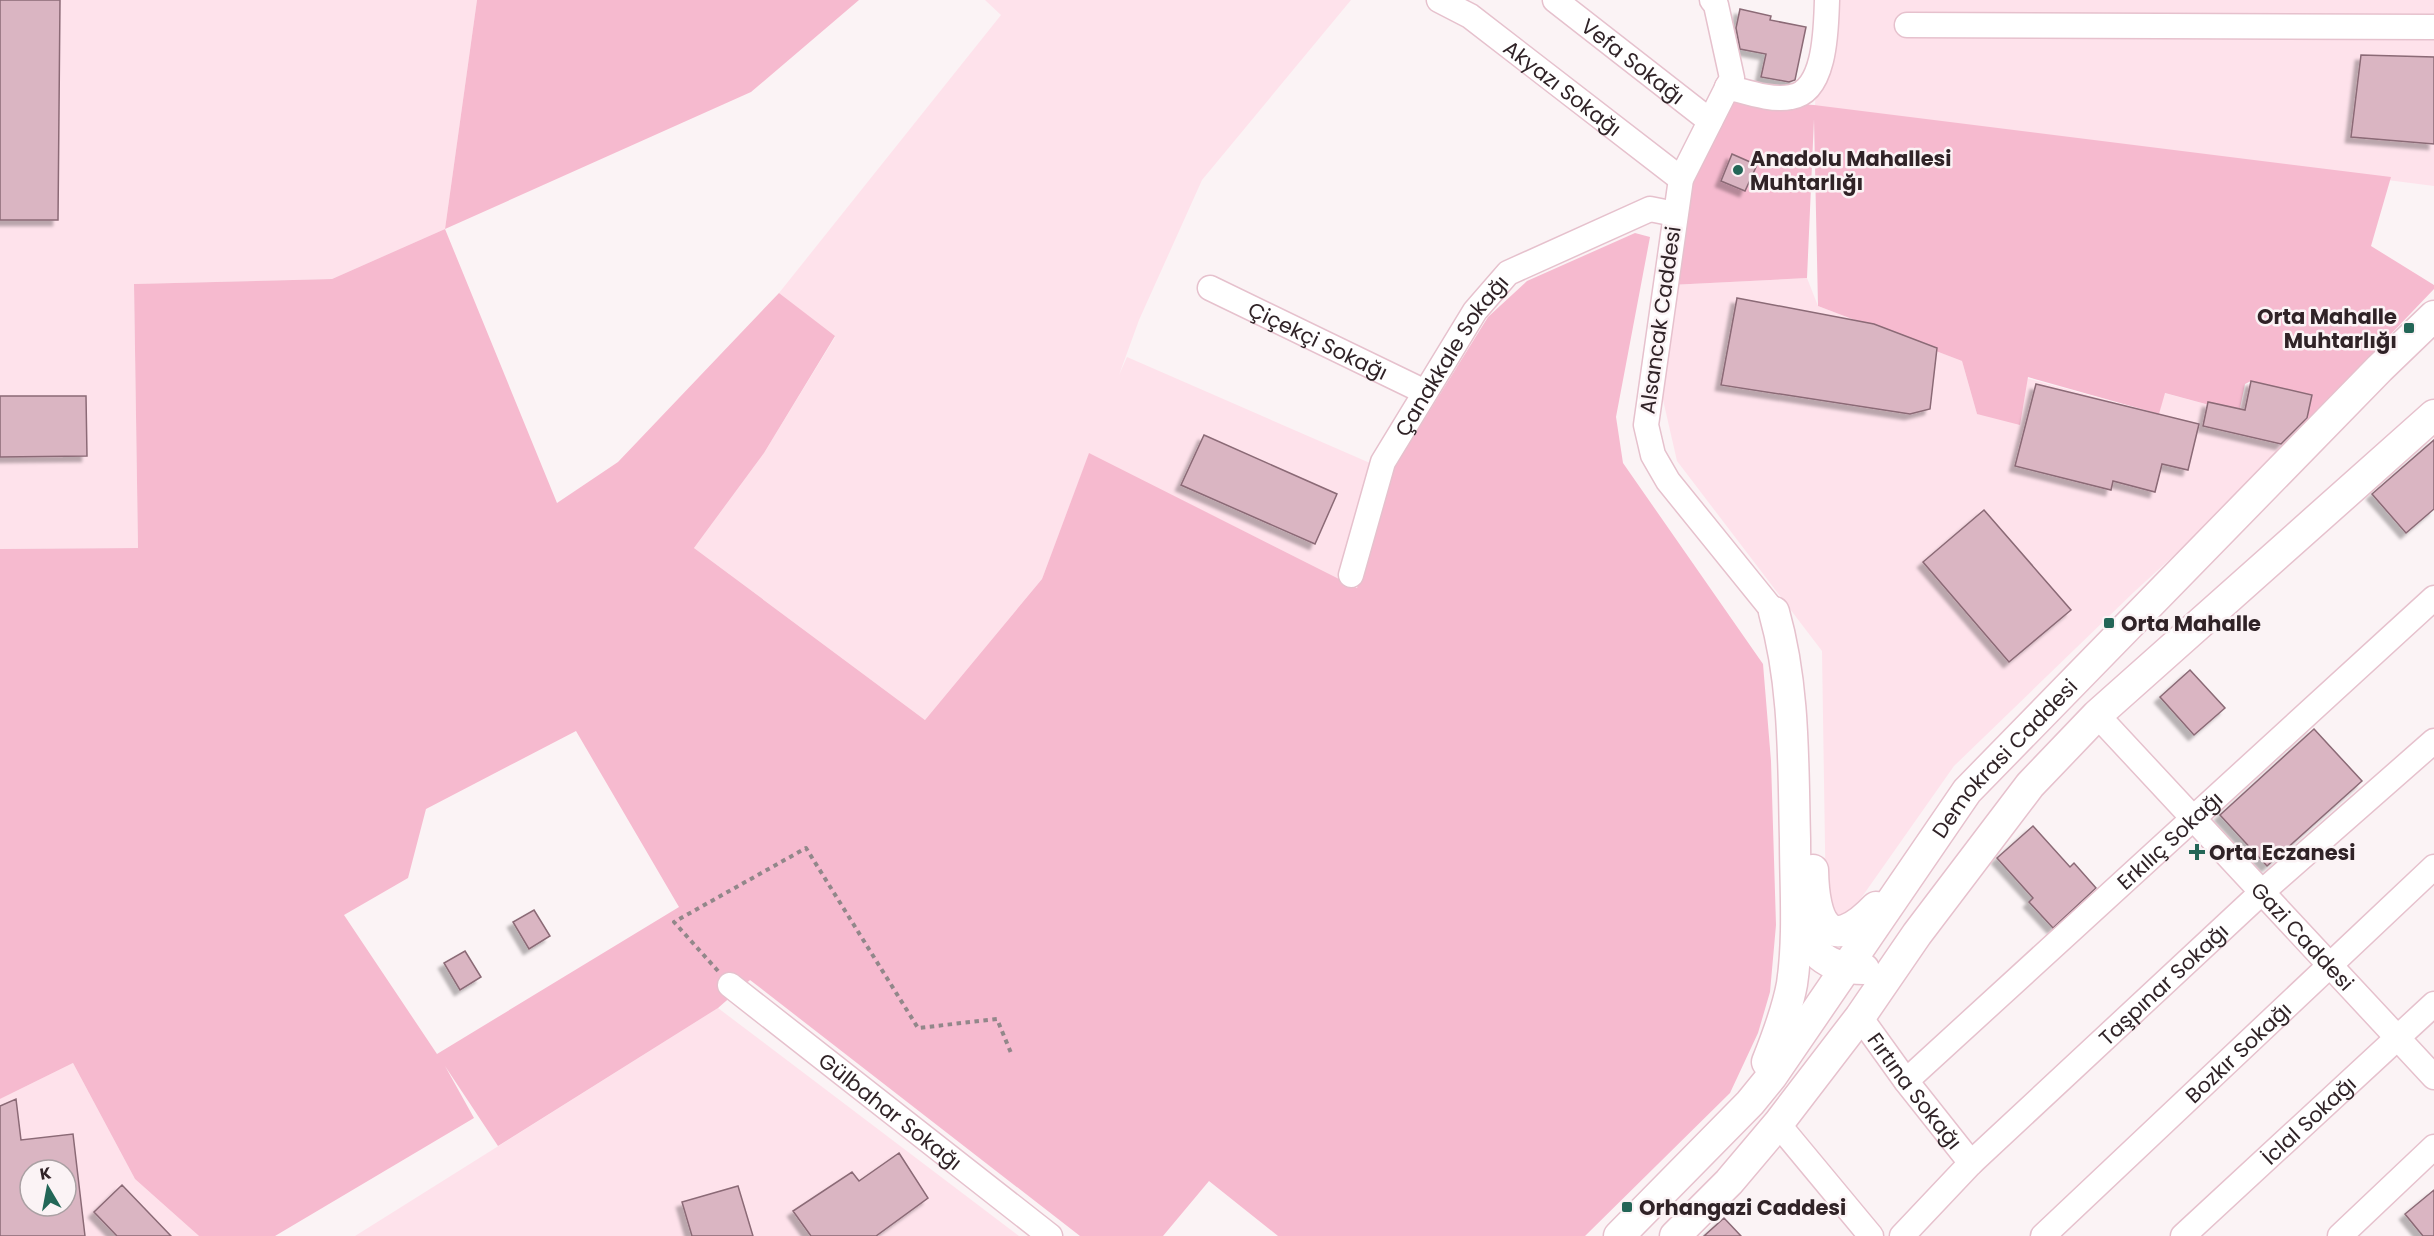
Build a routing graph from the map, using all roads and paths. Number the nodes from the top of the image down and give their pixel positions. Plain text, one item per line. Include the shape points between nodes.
1 (1439, 0) edge
2 (1555, 0) edge
3 (1712, 0) edge
4 (1827, 0) edge
5 (1907, 25) dead end
6 (2434, 27) edge
7 (1727, 87) junction
8 (1710, 121) junction
9 (1681, 179) junction
10 (1675, 214) junction
11 (1210, 288) dead end
12 (2434, 316) edge
13 (1425, 392) junction
14 (2434, 415) edge
15 (1351, 575) dead end
16 (2434, 598) edge
17 (1774, 612) junction
18 (2097, 715) junction
19 (2034, 723) junction
20 (2434, 741) edge
21 (2193, 818) junction
22 (1916, 866) junction
23 (2434, 867) edge
24 (2262, 892) junction
25 (1796, 905) junction
26 (1900, 959) junction
27 (2329, 964) junction
28 (1846, 968) junction
29 (730, 985) joint
30 (2434, 1004) edge
31 (1860, 1017) junction
32 (2397, 1038) junction
33 (1011, 1053) dead end
34 (2434, 1077) edge
35 (1906, 1081) junction
36 (1750, 1102) junction
37 (1778, 1124) junction
38 (2434, 1147) edge
39 (1971, 1163) junction
40 (1677, 1235) edge
41 (1050, 1236) edge
42 (1619, 1236) edge
43 (1871, 1236) edge
44 (1902, 1236) edge
45 (2043, 1236) edge
46 (2183, 1236) edge
47 (2340, 1236) edge

1 - 9 street, Akyazı Sokağı via 1470,16
2 - 8 street, Vefa Sokağı
3 - 7 street, Alsancak Caddesi via 1732,78
4 - 7 street via 1819,70 1811,87 1790,98
5 - 6 street
7 - 8 street, Alsancak Caddesi
8 - 9 street, Alsancak Caddesi
9 - 10 street, Alsancak Caddesi
10 - 13 street, Çanakkale Sokağı via 1650,209 1508,273 1475,311
10 - 17 street, Alsancak Caddesi via 1646,425 1653,455 1668,481
11 - 13 street, Çiçekçi Sokağı
12 - 19 main road, Demokrasi Caddesi
13 - 15 street, Çanakkale Sokağı via 1383,462
14 - 18 main road, Demokrasi Caddesi
16 - 21 street, Erkılıç Sokağı
17 - 22 main road via 1794,642 1804,672 1814,894 1819,918 1835,930 1847,931 1859,925
17 - 25 main road via 1791,707
18 - 19 main road via 2072,705
18 - 21 street, Gazi Caddesi
18 - 26 main road, Demokrasi Caddesi via 2030,785
19 - 22 main road, Demokrasi Caddesi via 1967,791
20 - 24 street, Taşpınar Sokağı
21 - 24 street, Gazi Caddesi
21 - 35 street, Erkılıç Sokağı
22 - 28 main road, Demokrasi Caddesi
23 - 27 street, Bozkır Sokağı
24 - 27 street, Gazi Caddesi
24 - 39 street, Taşpınar Sokağı
25 - 28 main road via 1813,951
25 - 36 main road via 1789,996 1777,1038
26 - 28 main road via 1883,967
26 - 31 main road, Demokrasi Caddesi
27 - 32 street, Gazi Caddesi
27 - 45 street, Bozkır Sokağı
28 - 36 main road, Demokrasi Caddesi
29 - 33 path via 674,922 806,848 918,1028 997,1018
29 - 41 street, Gülbahar Sokağı
30 - 32 street, İclal Sokağı
31 - 35 street, Fırtına Sokağı
31 - 37 main road, Demokrasi Caddesi
32 - 34 street, Gazi Caddesi
32 - 46 street, İclal Sokağı
35 - 39 street, Fırtına Sokağı
36 - 42 main road, Demokrasi Caddesi
37 - 40 main road, Demokrasi Caddesi
37 - 43 street
38 - 47 street
39 - 44 street, Taşpınar Sokağı

